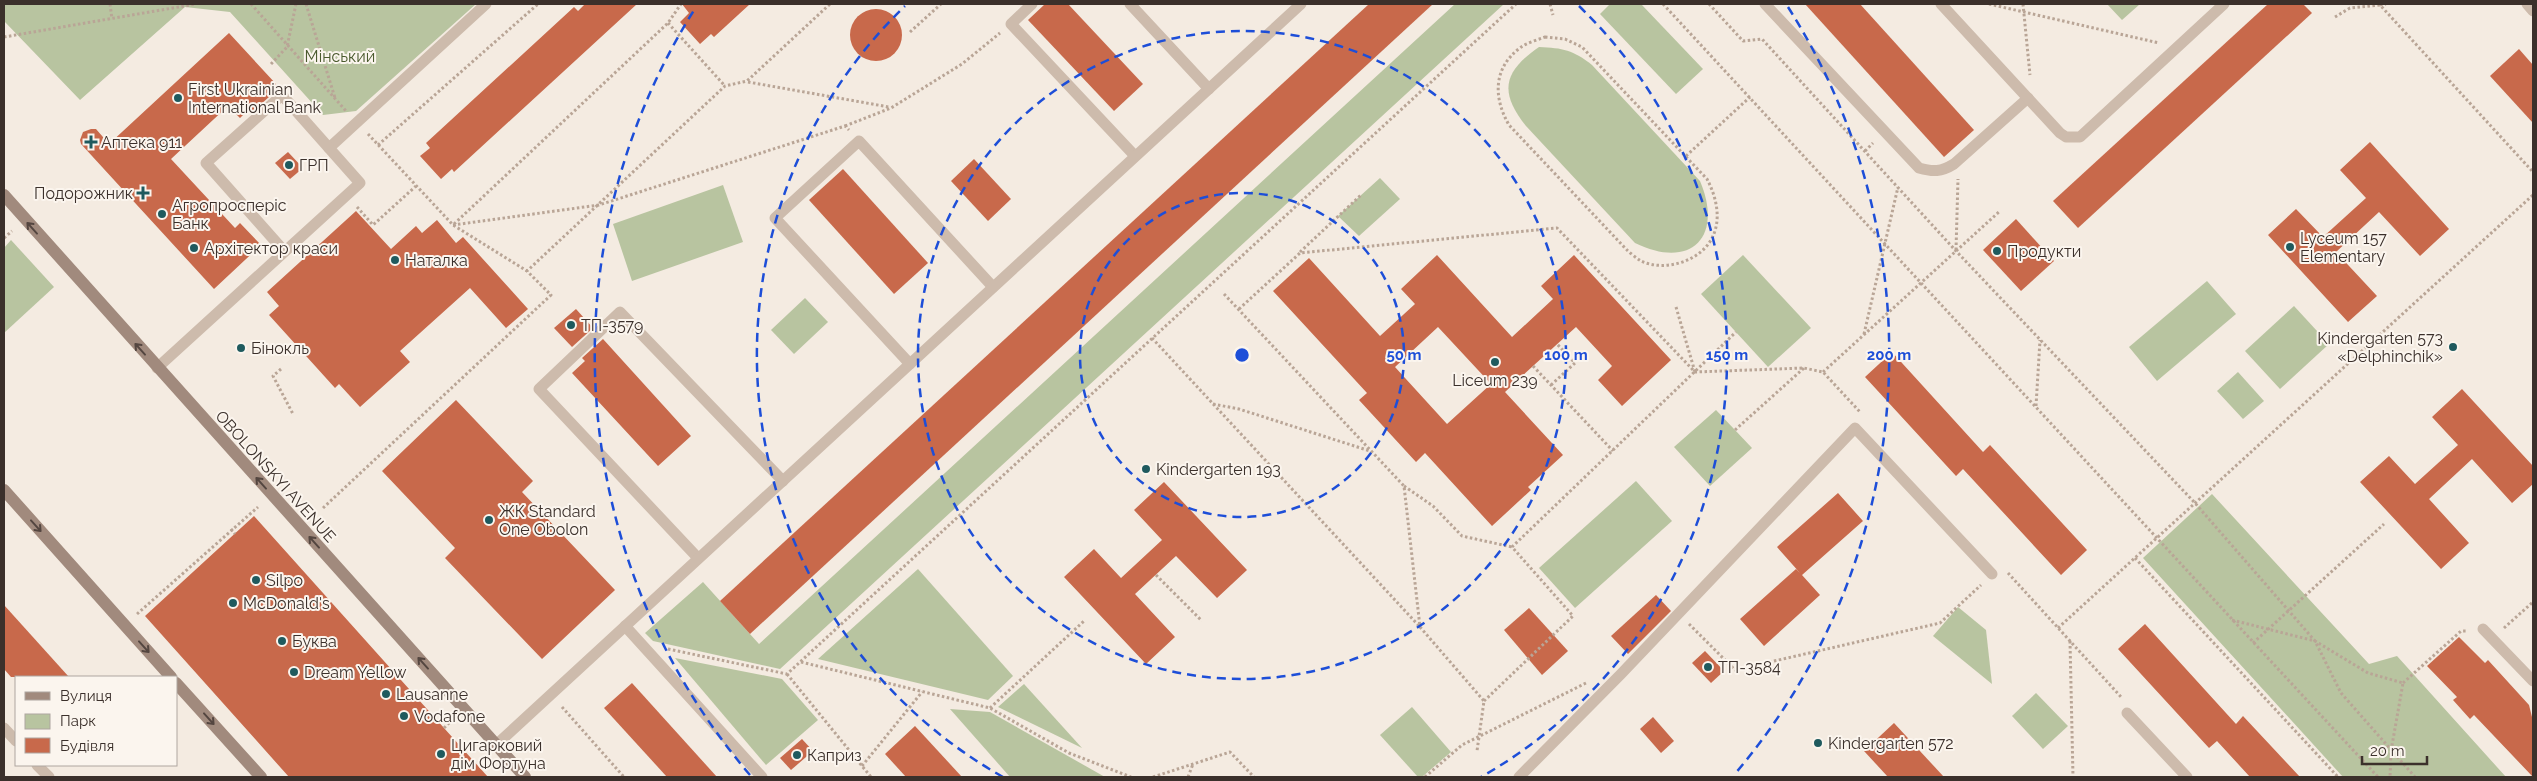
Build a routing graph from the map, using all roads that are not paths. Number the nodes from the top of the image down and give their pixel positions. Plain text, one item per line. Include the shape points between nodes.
1 (486, 4) edge
2 (1032, 4) edge
3 (1130, 4) edge
4 (1301, 4) edge
5 (1765, 4) edge
6 (1941, 4) edge
7 (2224, 4) edge
8 (2526, 4) edge
9 (2533, 11) edge
10 (1209, 89) junction
11 (2031, 101) junction
12 (329, 148) junction
13 (1135, 156) junction
14 (4, 196) edge
15 (284, 251) junction
16 (993, 287) junction
17 (910, 364) junction
18 (157, 368) junction
19 (782, 481) junction
20 (4, 490) edge
21 (698, 558) junction
22 (1992, 574) road end
23 (625, 626) junction
24 (2483, 629) road end
25 (170, 676) edge
26 (2533, 681) edge
27 (178, 685) edge
28 (2127, 713) dead end
29 (4, 728) edge
30 (15, 741) edge
31 (496, 745) junction
32 (39, 766) edge
33 (49, 777) edge
34 (261, 777) edge
35 (525, 777) edge
36 (762, 777) edge
37 (1519, 777) edge
38 (2187, 777) edge

1 - 12 lane
2 - 13 lane via 1011,24
3 - 10 lane
4 - 10 lane
5 - 11 lane via 1919,168 1943,171
6 - 11 lane
7 - 11 lane via 2080,137 2066,137 2060,133
8 - 9 lane
10 - 13 lane
12 - 15 lane via 360,183
12 - 15 lane via 282,96 206,163
13 - 16 lane
18 -> 14 main road, OBOLONSKYI AVENUE
15 - 18 lane
16 - 17 lane
16 - 17 lane via 859,141 775,218
17 - 19 lane
31 -> 18 main road, OBOLONSKYI AVENUE
19 - 21 lane
19 - 21 lane via 620,312 539,389
20 -> 25 main road
21 - 23 lane
22 - 37 lane via 1855,428
23 - 31 lane
23 - 36 lane
24 - 26 lane
27 -> 34 main road
28 - 38 lane
29 - 30 lane
31 - 35 main road, OBOLONSKYI AVENUE
32 - 33 lane

